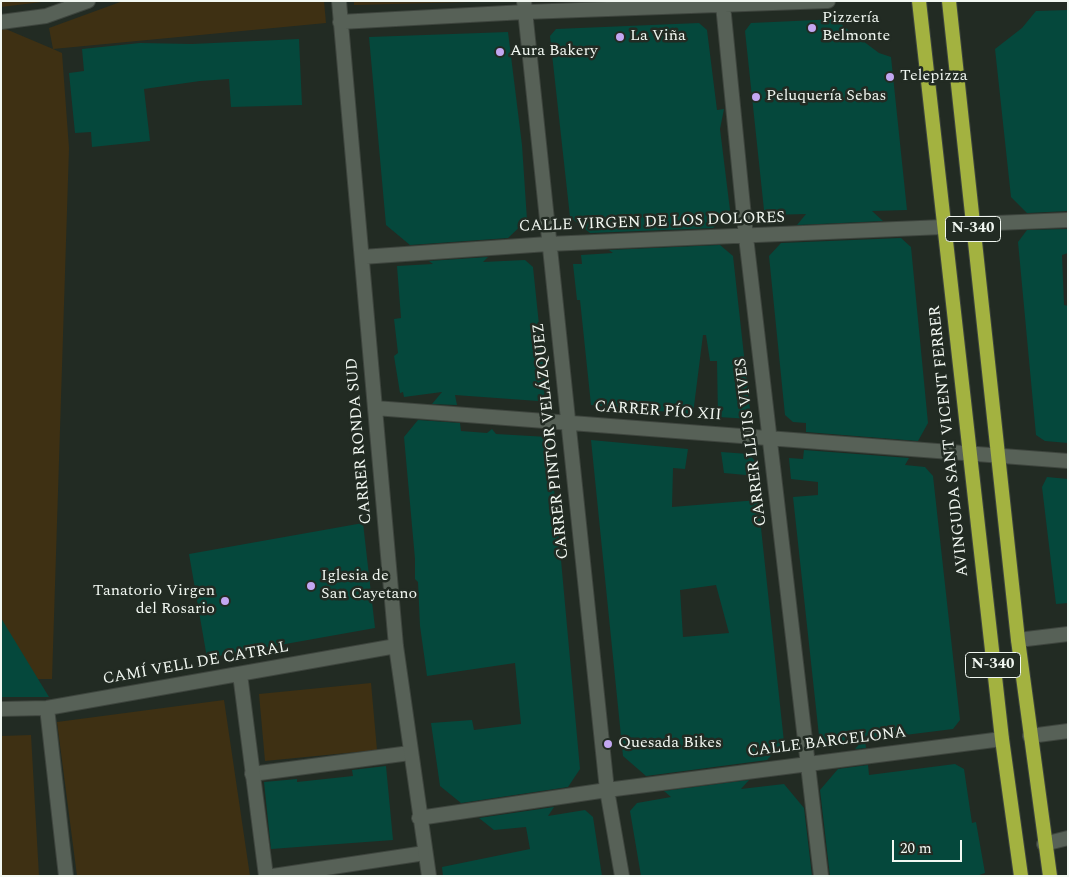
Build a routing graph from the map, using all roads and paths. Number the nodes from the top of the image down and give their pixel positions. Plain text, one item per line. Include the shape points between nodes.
1 (88, 1) edge
2 (339, 1) edge
3 (828, 1) edge
4 (919, 1) edge
5 (949, 1) edge
6 (723, 5) junction
7 (525, 7) edge
8 (1, 22) edge
9 (340, 22) junction
10 (1068, 220) edge
11 (972, 224) junction
12 (943, 227) junction
13 (746, 237) junction
14 (548, 244) junction
15 (362, 257) junction
16 (375, 408) junction
17 (569, 422) junction
18 (770, 438) junction
19 (969, 454) junction
20 (997, 456) junction
21 (1068, 461) edge
22 (1068, 634) edge
23 (1018, 640) junction
24 (396, 646) junction
25 (240, 674) junction
26 (47, 708) junction
27 (1, 709) edge
28 (1068, 731) edge
29 (1030, 736) junction
30 (1002, 739) junction
31 (410, 753) junction
32 (807, 763) junction
33 (252, 774) junction
34 (606, 790) junction
35 (419, 818) junction
36 (1068, 838) edge
37 (1044, 844) junction
38 (425, 853) junction
39 (66, 876) edge
40 (266, 876) edge
41 (273, 876) edge
42 (429, 876) edge
43 (622, 876) edge
44 (821, 876) edge
45 (1021, 876) edge
46 (1050, 876) edge

1 - 8 street via 46,16
2 - 9 street, CARRER RONDA SUD
3 - 6 street
4 - 12 highway, AVINGUDA SANT VICENT FERRER / N-340
5 - 11 highway, N-340
6 - 7 street
6 - 13 street, CARRER LLUIS VIVES
7 - 9 street
7 - 14 street, CARRER PINTOR VELÁZQUEZ
9 - 15 street, CARRER RONDA SUD
10 - 11 street
11 - 20 highway, N-340
12 - 13 street, CALLE VIRGEN DE LOS DOLORES
12 - 19 highway, AVINGUDA SANT VICENT FERRER / N-340
13 - 14 street, CALLE VIRGEN DE LOS DOLORES
13 - 18 street, CARRER LLUIS VIVES
14 - 15 street, CALLE VIRGEN DE LOS DOLORES
14 - 17 street, CARRER PINTOR VELÁZQUEZ
15 - 16 street, CARRER RONDA SUD
16 - 17 street, CARRER PÍO XII
16 - 24 street, CARRER RONDA SUD
17 - 18 street, CARRER PÍO XII
17 - 34 street, CARRER PINTOR VELÁZQUEZ
18 - 19 street, CARRER PÍO XII
18 - 32 street, CARRER LLUIS VIVES
19 - 20 street, CARRER PÍO XII
19 - 30 highway, AVINGUDA SANT VICENT FERRER / N-340
20 - 21 street, CARRER PÍO XII
20 - 23 highway, N-340
22 - 23 street
23 - 29 highway, N-340
24 - 25 street, CAMÍ VELL DE CATRAL
24 - 31 street, CARRER RONDA SUD
25 - 26 street, CAMÍ VELL DE CATRAL
25 - 33 street
26 - 27 street, CAMÍ VELL DE CATRAL
26 - 39 street
28 - 29 street
29 - 37 highway, N-340
30 - 32 street, CALLE BARCELONA
30 - 45 highway, AVINGUDA SANT VICENT FERRER / N-340
31 - 33 street
31 - 35 street, CARRER RONDA SUD
32 - 34 street, CALLE BARCELONA
32 - 44 street, CARRER LLUIS VIVES
33 - 40 street
34 - 35 street, CALLE BARCELONA
34 - 43 street, CARRER PINTOR VELÁZQUEZ
35 - 38 street, CARRER RONDA SUD
36 - 37 street
37 - 46 highway, N-340
38 - 41 street
38 - 42 street, CARRER RONDA SUD

